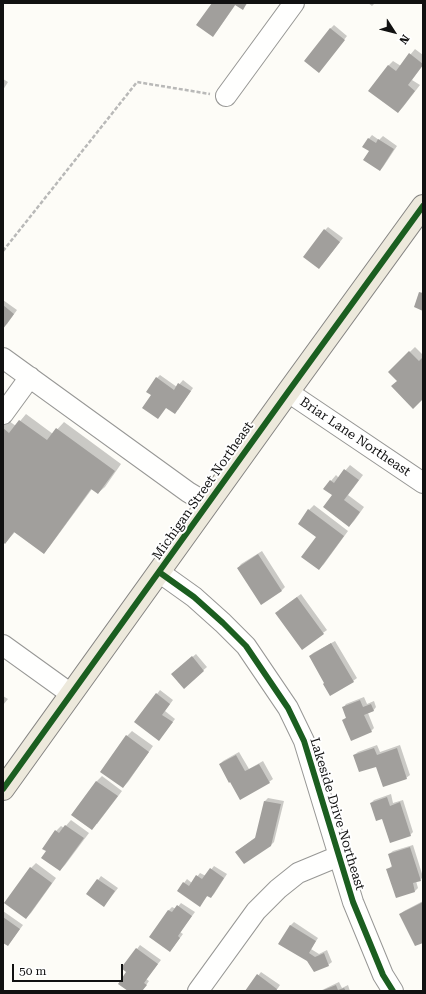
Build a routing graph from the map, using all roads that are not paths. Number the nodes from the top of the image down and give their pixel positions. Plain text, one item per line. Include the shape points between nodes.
1 (294, 3) edge
2 (226, 96) road end
3 (423, 206) edge
4 (3, 358) edge
5 (30, 378) junction
6 (288, 392) junction
7 (3, 414) edge
8 (423, 483) edge
9 (208, 504) junction
10 (159, 572) junction
11 (3, 645) edge
12 (71, 694) junction
13 (3, 789) edge
14 (338, 856) junction
15 (198, 991) edge
16 (393, 991) edge

1 - 2 street
3 - 6 main road, Michigan Street Northeast
4 - 5 street
5 - 7 street
5 - 9 street
6 - 8 street, Briar Lane Northeast
6 - 9 main road, Michigan Street Northeast
9 - 10 main road, Michigan Street Northeast
10 - 12 main road, Michigan Street Northeast
10 - 14 street, Lakeside Drive Northeast via 194,597 228,627 246,646 288,708 304,741
11 - 12 street
12 - 13 main road, Michigan Street Northeast
14 - 15 street via 298,873 278,889 256,911
14 - 16 street, Lakeside Drive Northeast via 353,902 383,975

